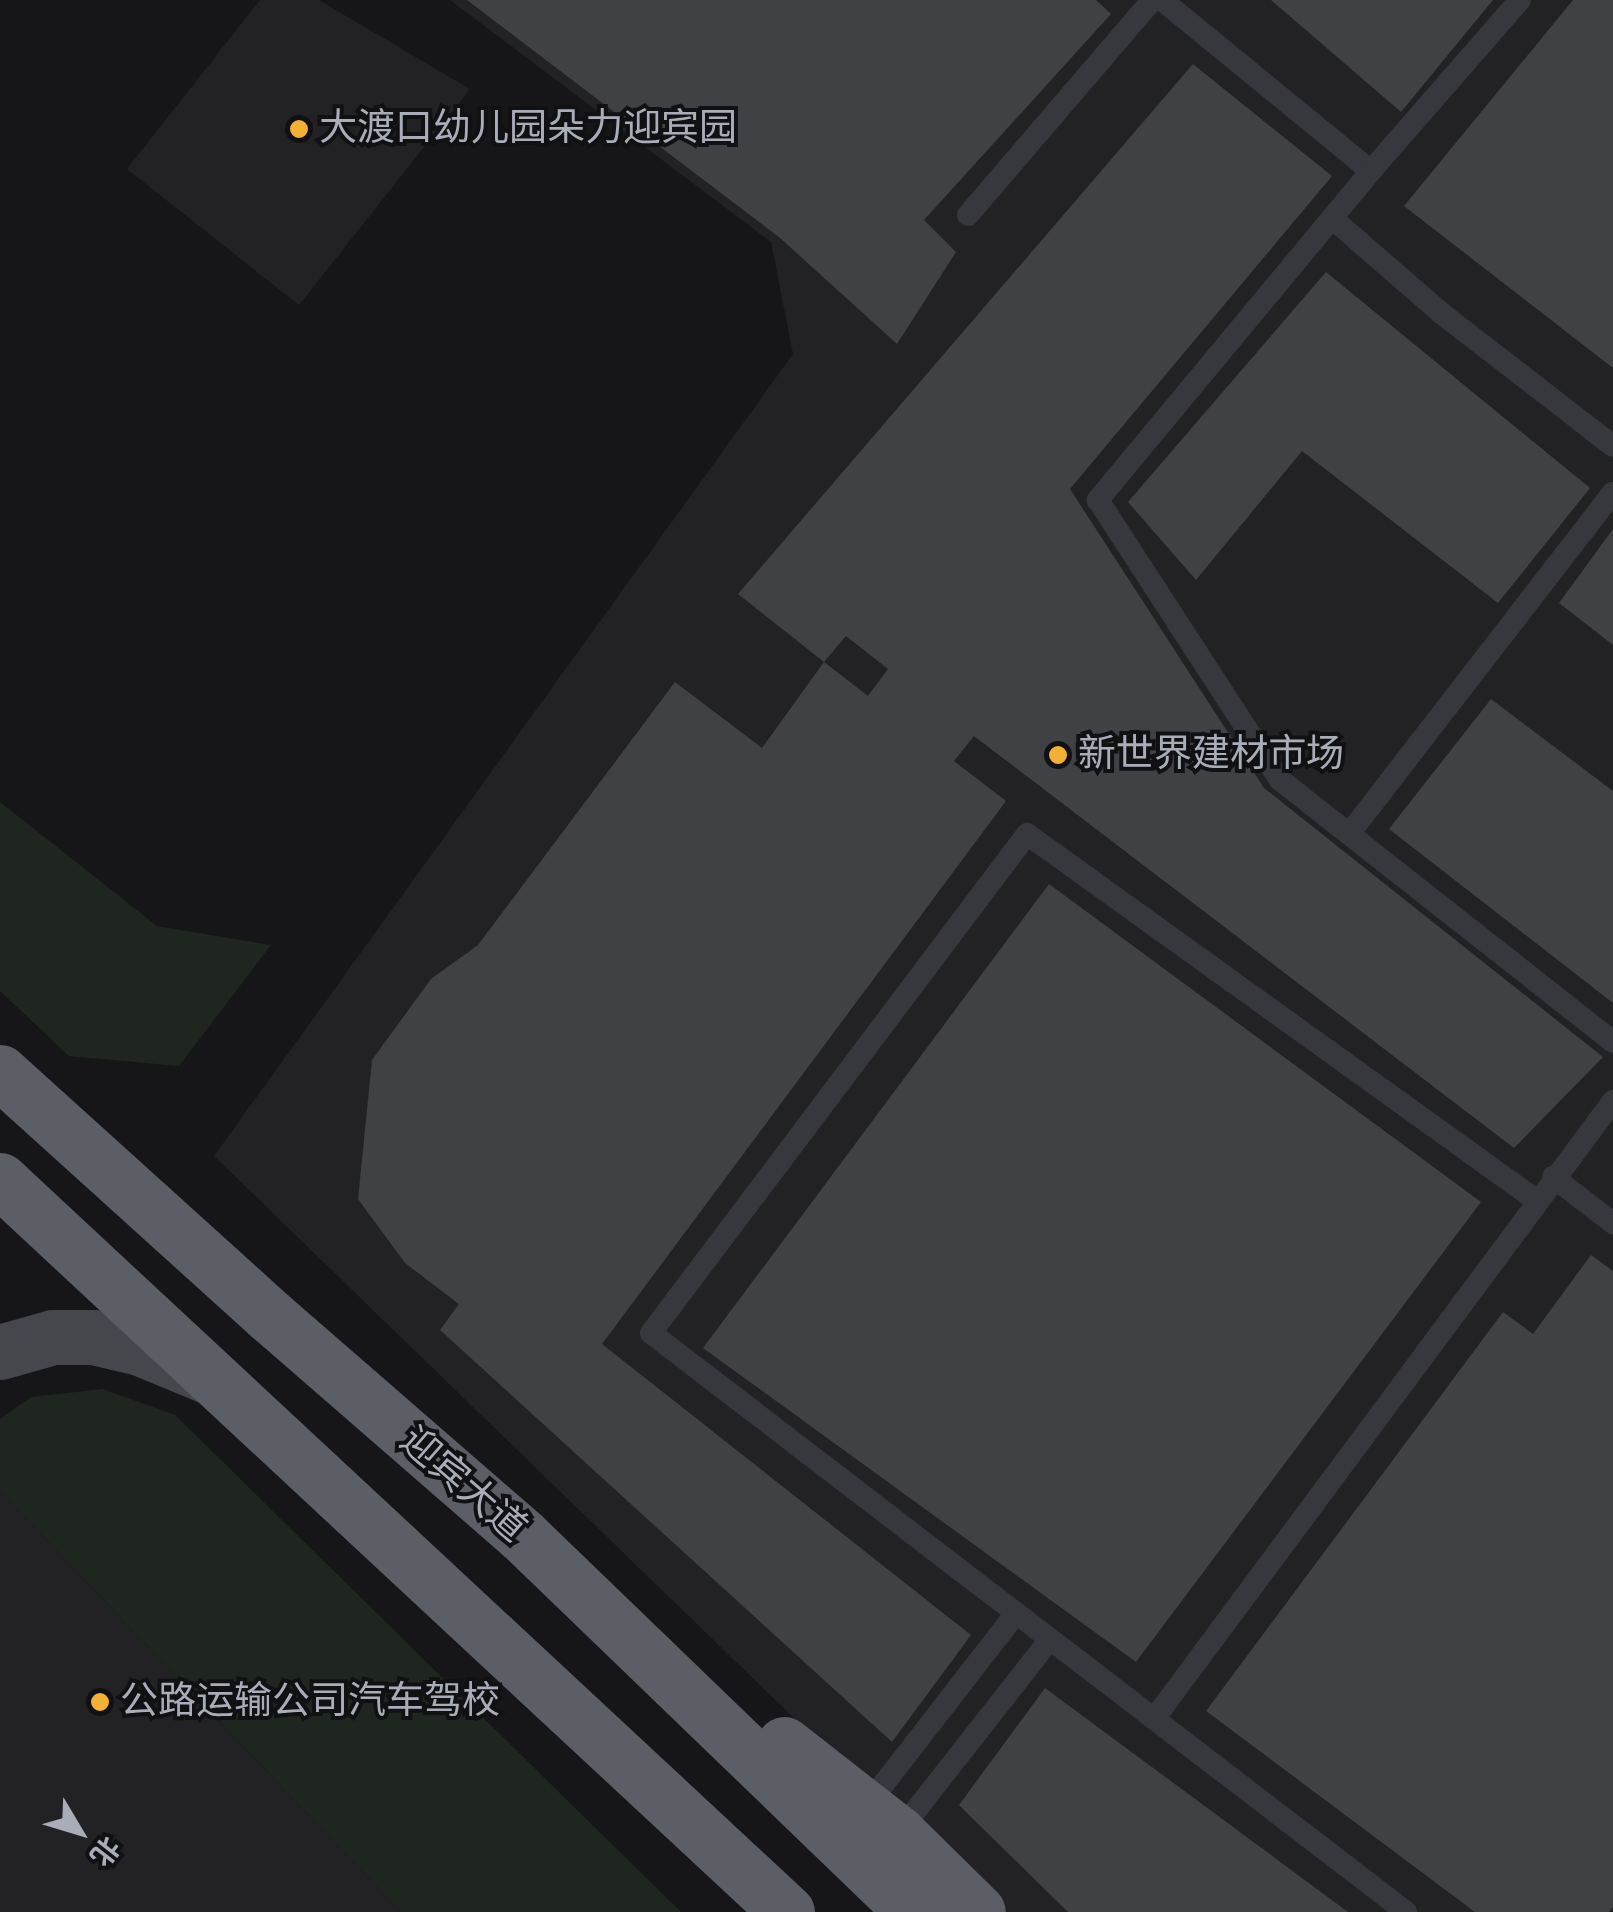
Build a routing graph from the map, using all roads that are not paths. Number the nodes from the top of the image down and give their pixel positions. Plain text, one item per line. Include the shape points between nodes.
1 (1152, 0) edge
2 (1162, 0) edge
3 (1520, 0) edge
4 (1371, 171) junction
5 (968, 215) dead end
6 (1333, 219) junction
7 (1613, 446) edge
8 (1613, 493) edge
9 (1349, 834) junction
10 (1613, 1042) edge
11 (0, 1072) edge
12 (1613, 1101) edge
13 (1554, 1177) junction
14 (0, 1180) edge
15 (1536, 1200) junction
16 (1613, 1223) edge
17 (0, 1352) edge
18 (212, 1378) junction
19 (522, 1535) junction
20 (1016, 1613) junction
21 (1050, 1640) junction
22 (1154, 1719) junction
23 (882, 1821) junction
24 (786, 1912) edge
25 (913, 1912) edge
26 (978, 1912) edge
27 (1406, 1912) edge

1 - 5 lane
2 - 4 lane
3 - 4 lane
4 - 6 lane
6 - 7 lane
6 - 9 lane via 1098,500 1278,779
8 - 9 lane
9 - 10 lane
11 - 19 highway, 迎宾大道
12 - 13 lane
13 - 15 lane
13 - 16 lane
14 - 18 highway
15 - 20 lane via 1027,834 651,1334
15 - 22 lane
17 - 18 main road via 54,1336 93,1337
18 - 24 highway
19 - 23 highway
19 - 25 highway, 迎宾大道
20 - 21 lane
20 - 23 lane
21 - 22 lane
21 - 23 lane
22 - 27 lane
23 - 26 highway

